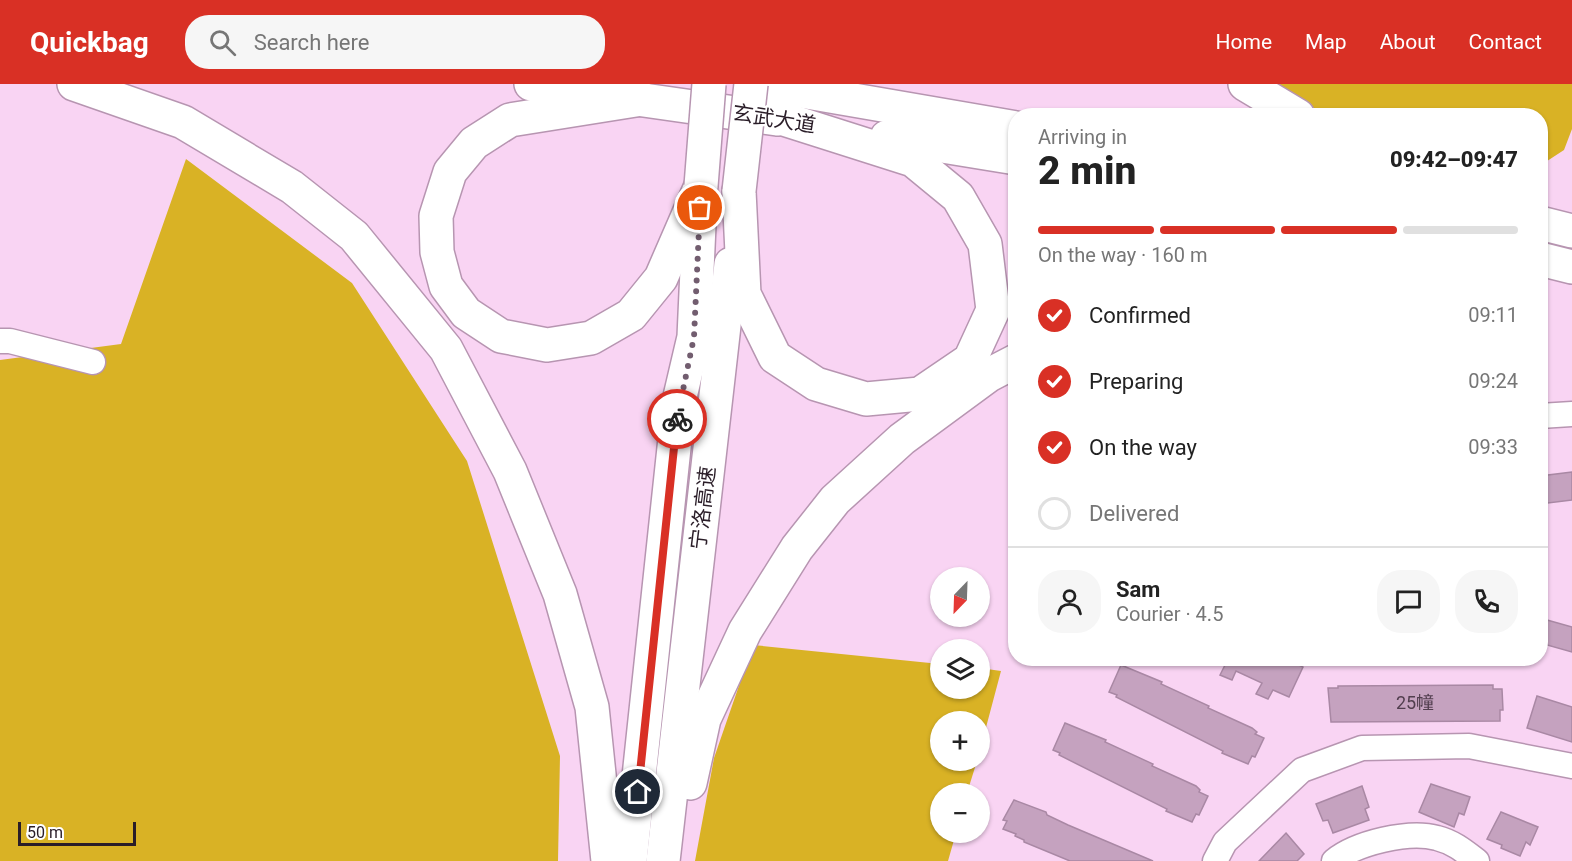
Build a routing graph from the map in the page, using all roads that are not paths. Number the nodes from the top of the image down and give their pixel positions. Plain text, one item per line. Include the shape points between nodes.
1 (74, 84) edge
2 (531, 84) edge
3 (709, 84) edge
4 (751, 84) edge
5 (761, 84) edge
6 (1245, 84) edge
7 (642, 99) junction
8 (1286, 108) edge
9 (784, 120) junction
10 (1008, 127) edge
11 (1008, 157) edge
12 (701, 186) junction
13 (739, 191) junction
14 (1548, 225) edge
15 (1572, 231) edge
16 (0, 341) edge
17 (93, 363) dead end
18 (1008, 365) edge
19 (1572, 414) edge
20 (1548, 416) edge
21 (1572, 766) edge
22 (608, 861) edge
23 (630, 861) edge
24 (663, 861) edge
25 (673, 861) edge
26 (1215, 861) edge
27 (1334, 861) edge
28 (1477, 861) edge

1 - 22 highway via 183,122 292,187 354,236 446,349 510,471 560,594 592,707
2 - 7 highway, 玄武大道
3 - 12 highway, 宁洛高速, bridge
4 - 13 highway, 宁洛高速, bridge
5 - 10 highway, 玄武大道
6 - 8 highway
7 - 9 highway, 玄武大道
7 - 12 highway via 510,120 474,143 450,172 436,216 437,252 446,286 466,313 501,336 547,345 591,338 631,315 661,278
9 - 11 highway, 玄武大道
9 - 13 highway via 913,160 958,197 985,244 993,310 970,360 920,394 866,399 816,384 775,357 744,294
12 - 23 highway, 宁洛高速 via 694,337 679,402
13 - 24 highway, 宁洛高速
14 - 15 highway
16 - 17 street via 10,340
18 - 25 highway via 902,439 835,500 797,548 746,631 704,719
19 - 20 street
21 - 26 street via 1469,746 1362,748 1302,770 1226,842
27 - 28 street via 1346,851 1390,837 1435,837 1458,846

